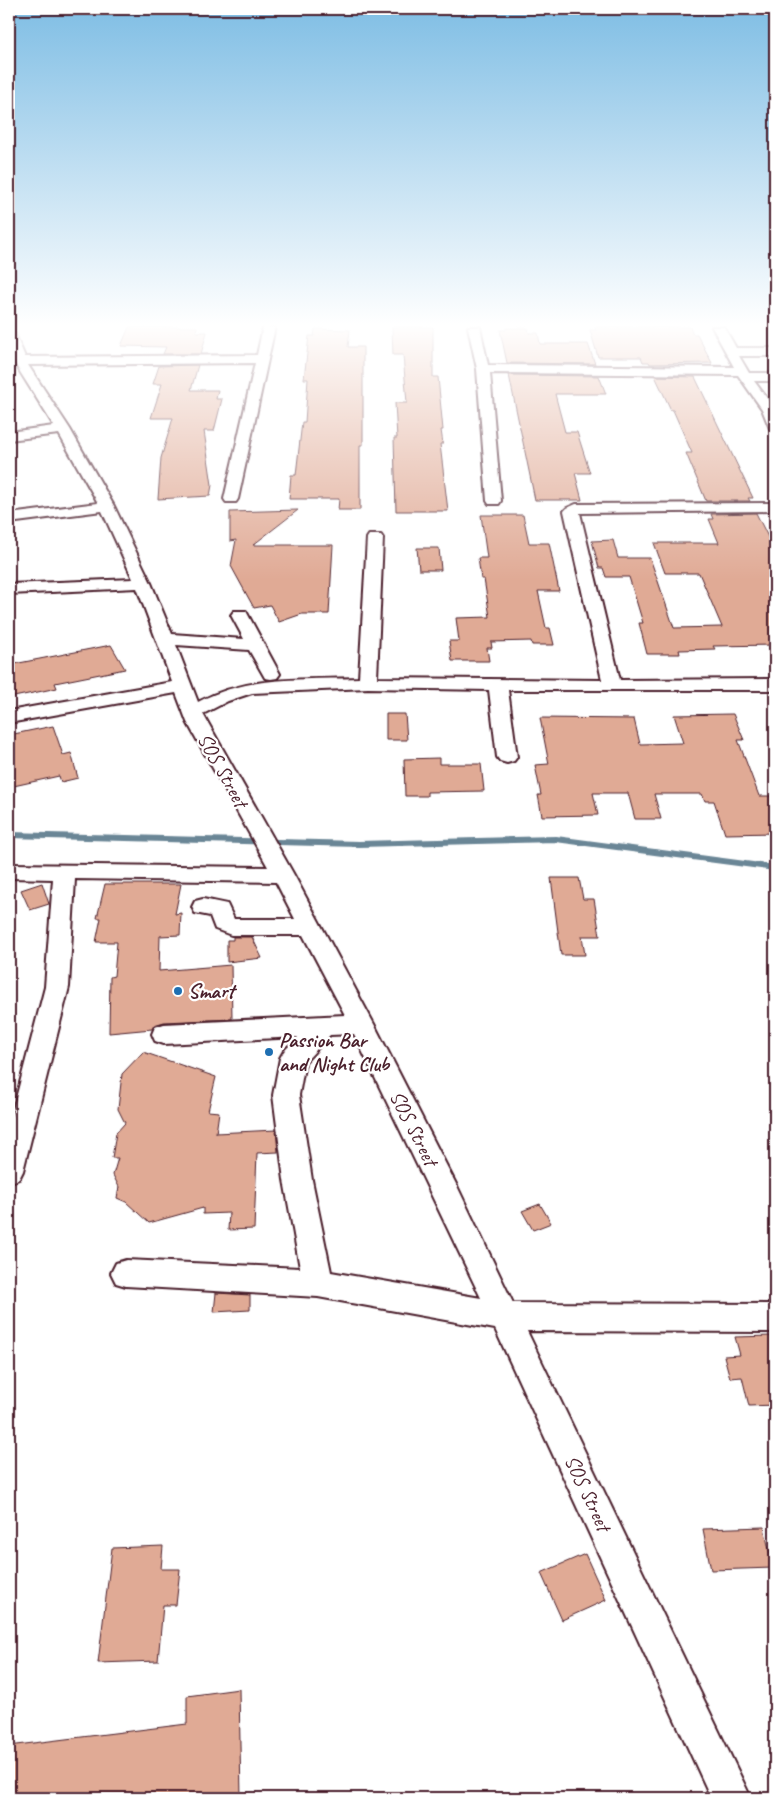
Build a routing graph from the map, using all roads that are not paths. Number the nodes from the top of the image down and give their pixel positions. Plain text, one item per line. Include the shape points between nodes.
1 (51, 411) edge
2 (251, 411) edge
3 (487, 411) edge
4 (772, 411) edge
5 (775, 426) edge
6 (63, 429) junction
7 (9, 436) edge
8 (231, 499) dead end
9 (494, 502) dead end
10 (106, 506) junction
11 (775, 507) edge
12 (9, 519) edge
13 (374, 538) dead end
14 (143, 583) junction
15 (9, 589) edge
16 (240, 615) dead end
17 (166, 639) junction
18 (255, 645) junction
19 (271, 674) dead end
20 (368, 684) junction
21 (498, 685) junction
22 (775, 685) edge
23 (182, 686) junction
24 (612, 686) junction
25 (193, 712) junction
26 (9, 717) edge
27 (507, 757) dead end
28 (276, 863) junction
29 (9, 872) edge
30 (64, 872) junction
31 (203, 907) dead end
32 (309, 927) junction
33 (362, 1024) junction
34 (322, 1028) junction
35 (164, 1034) dead end
36 (9, 1171) edge
37 (126, 1273) dead end
38 (318, 1283) junction
39 (505, 1317) junction
40 (775, 1318) edge
41 (731, 1798) edge

1 - 6 street, SOS Street
2 - 8 street
3 - 9 street
4 - 5 street
6 - 7 street
6 - 10 street, SOS Street
10 - 12 street
10 - 14 street, SOS Street
11 - 24 street via 572,511
13 - 20 street
14 - 15 street
14 - 17 street, SOS Street
16 - 18 street
17 - 18 street
17 - 23 street, SOS Street
18 - 19 street
20 - 21 street
20 - 25 street via 251,688 221,697
21 - 24 street
21 - 27 street
22 - 24 street
23 - 25 street, SOS Street
23 - 26 street
25 - 28 street, SOS Street
28 - 30 street
28 - 32 street, SOS Street
29 - 30 street
30 - 36 street via 56,987
31 - 32 street via 219,910 223,923 231,927
32 - 33 street, SOS Street
33 - 34 street
33 - 39 street, SOS Street
34 - 35 street
34 - 38 street via 293,1058 286,1094 298,1180
37 - 38 street
38 - 39 street
39 - 40 street
39 - 41 street, SOS Street

